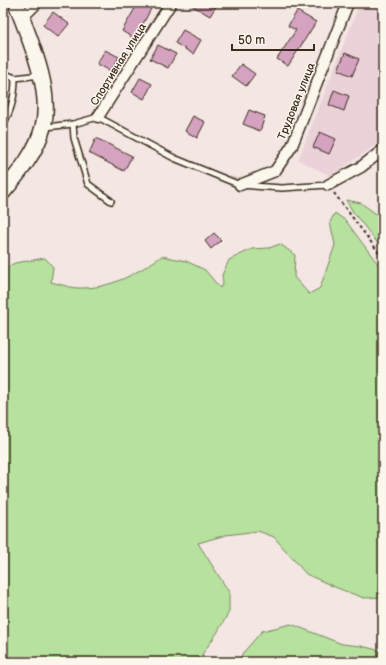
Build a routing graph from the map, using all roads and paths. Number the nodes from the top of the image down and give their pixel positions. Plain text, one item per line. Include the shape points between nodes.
1 (16, 3) edge
2 (37, 3) edge
3 (171, 3) edge
4 (348, 3) edge
5 (22, 18) junction
6 (3, 73) edge
7 (41, 75) junction
8 (15, 78) junction
9 (98, 117) junction
10 (3, 124) edge
11 (73, 124) junction
12 (43, 127) junction
13 (383, 150) edge
14 (240, 185) junction
15 (328, 185) junction
16 (3, 192) edge
17 (112, 201) dead end
18 (383, 258) edge

1 - 5 main road
2 - 5 street
3 - 9 street, Спортивная улица
4 - 14 street, Трудовая улица via 292,146 275,171
5 - 7 main road
6 - 8 lane
7 - 8 lane
7 - 12 main road via 46,98
8 - 10 lane via 10,114
9 - 11 lane
9 - 14 lane via 174,158
11 - 12 lane
11 - 17 lane via 74,138 88,184
12 - 16 main road via 33,153
13 - 15 street via 361,167
14 - 15 lane via 282,188
15 - 18 path

